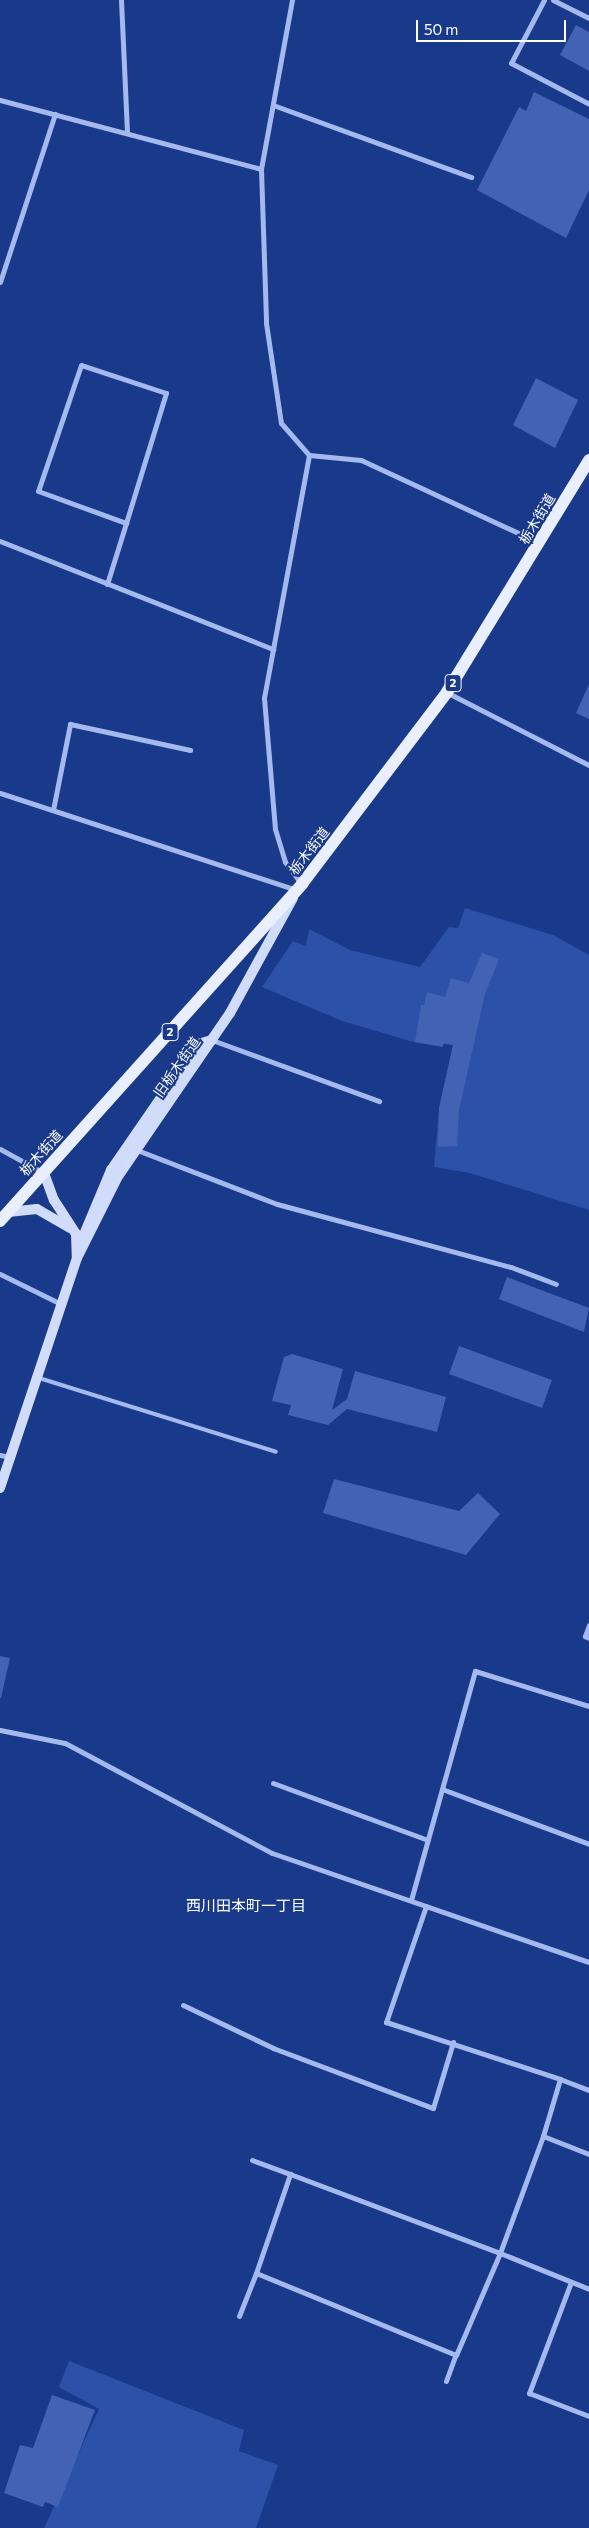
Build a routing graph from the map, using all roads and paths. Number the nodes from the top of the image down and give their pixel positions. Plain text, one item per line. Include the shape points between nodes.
1 (121, 0) edge
2 (292, 0) edge
3 (544, 0) edge
4 (553, 0) edge
5 (589, 18) edge
6 (0, 100) edge
7 (589, 104) edge
8 (272, 105) junction
9 (55, 114) junction
10 (127, 133) junction
11 (261, 169) junction
12 (471, 177) dead end
13 (0, 282) edge
14 (310, 455) junction
15 (589, 460) edge
16 (126, 523) junction
17 (0, 541) edge
18 (540, 544) junction
19 (107, 584) junction
20 (273, 649) junction
21 (447, 692) junction
22 (190, 750) dead end
23 (589, 765) edge
24 (0, 793) edge
25 (53, 810) junction
26 (299, 887) junction
27 (212, 1040) junction
28 (379, 1101) dead end
29 (0, 1149) edge
30 (136, 1149) junction
31 (44, 1173) junction
32 (4, 1216) edge
33 (76, 1234) junction
34 (77, 1258) junction
35 (0, 1274) edge
36 (556, 1284) dead end
37 (61, 1304) junction
38 (37, 1377) junction
39 (276, 1452) dead end
40 (5, 1456) edge
41 (0, 1488) edge
42 (589, 1625) edge
43 (589, 1638) edge
44 (589, 1706) edge
45 (0, 1730) edge
46 (273, 1783) dead end
47 (442, 1789) junction
48 (428, 1840) junction
49 (589, 1844) edge
50 (411, 1900) junction
51 (426, 1906) junction
52 (589, 1962) edge
53 (183, 2006) dead end
54 (453, 2042) junction
55 (560, 2079) junction
56 (589, 2090) edge
57 (543, 2136) junction
58 (589, 2154) edge
59 (252, 2160) dead end
60 (290, 2174) junction
61 (500, 2253) junction
62 (256, 2273) junction
63 (572, 2282) junction
64 (589, 2289) edge
65 (239, 2316) dead end
66 (456, 2354) junction
67 (446, 2380) dead end
68 (589, 2416) edge

1 - 10 street
2 - 8 street
3 - 7 street via 511,63
4 - 5 street
6 - 9 street
8 - 11 street
8 - 12 street
9 - 10 street
9 - 13 street
10 - 11 street
11 - 14 street via 266,323 281,423
14 - 18 street via 361,460
14 - 20 street
15 - 18 main road, 栃木街道 / 2
16 - 16 street via 166,393 81,365 38,491
16 - 19 street
17 - 19 street
18 - 21 main road, 栃木街道 / 2
19 - 20 street
20 - 26 street via 264,698 275,829 285,862
21 - 23 street
21 - 26 main road, 栃木街道 / 2
22 - 25 street via 70,724
24 - 25 street
25 - 26 street
26 - 27 main road, 旧栃木街道 via 263,956
26 - 31 main road, 栃木街道 / 2
27 - 28 street
27 - 30 main road, 旧栃木街道
27 - 34 main road via 198,1044 111,1170 87,1222
29 - 31 street
30 - 34 main road, 旧栃木街道 via 117,1178
30 - 36 street via 277,1204 511,1267
31 - 32 main road, 栃木街道 / 2
31 - 33 main road via 54,1200
32 - 33 main road via 37,1209 61,1221
33 - 34 main road, 旧栃木街道
34 - 37 main road, 旧栃木街道
35 - 37 street
37 - 38 main road, 旧栃木街道
38 - 39 lane
38 - 40 main road, 旧栃木街道
40 - 41 main road, 旧栃木街道
42 - 43 street via 585,1636
44 - 47 street via 475,1671
45 - 50 street via 65,1743 272,1853
46 - 48 street
47 - 48 street
47 - 49 street
48 - 50 street
50 - 51 street
51 - 52 street
51 - 54 street via 386,2022
53 - 54 street via 273,2048 433,2108
54 - 55 street
55 - 56 street
55 - 57 street
57 - 58 street
57 - 61 street
59 - 60 street
60 - 61 street
60 - 62 street
61 - 63 street
61 - 66 street
62 - 65 street
62 - 66 street
63 - 64 street
63 - 68 street via 529,2393
66 - 67 street

